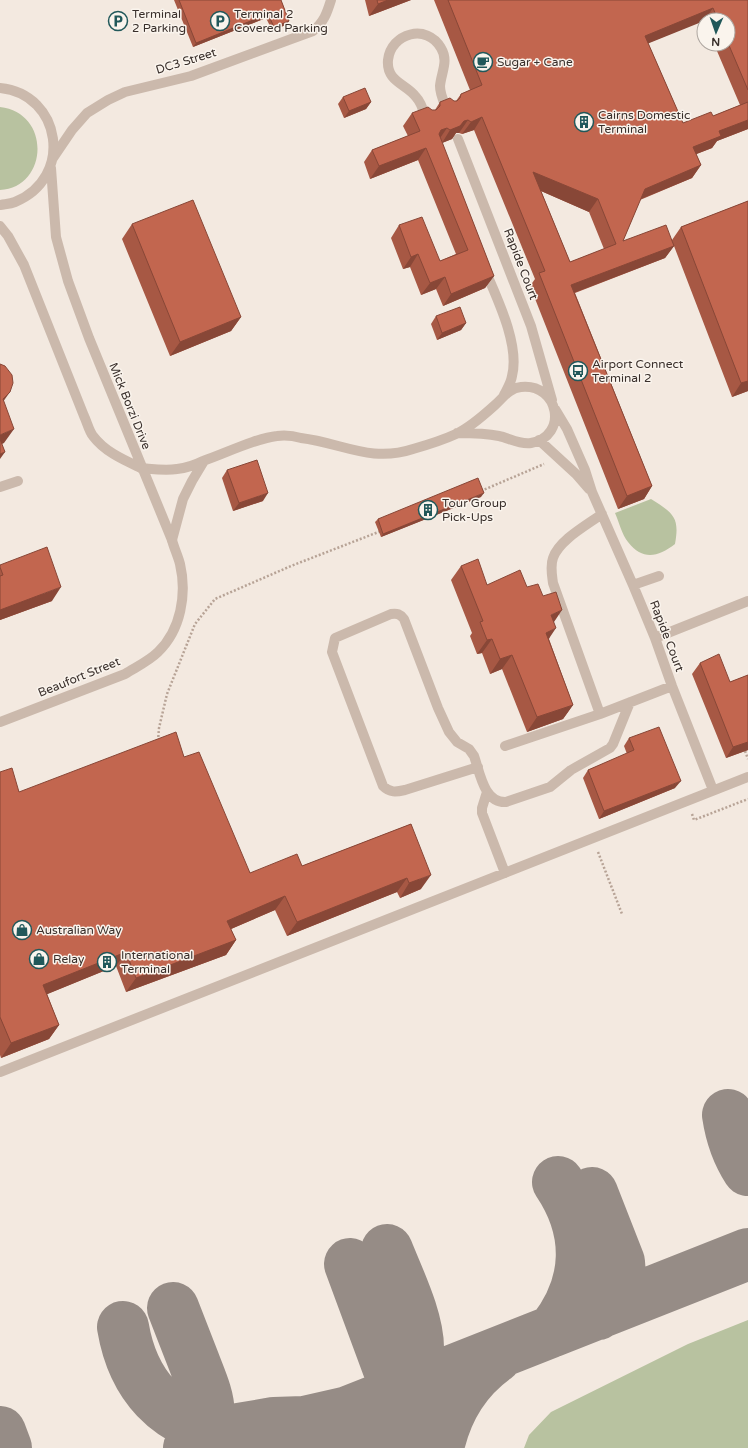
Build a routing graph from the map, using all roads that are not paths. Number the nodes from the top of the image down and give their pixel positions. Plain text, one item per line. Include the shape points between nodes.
1 (331, 0) edge
2 (0, 88) edge
3 (446, 107) edge
4 (425, 116) edge
5 (458, 139) edge
6 (52, 163) junction
7 (0, 205) edge
8 (0, 226) edge
9 (480, 257) edge
10 (503, 397) junction
11 (554, 405) junction
12 (457, 433) junction
13 (539, 440) junction
14 (204, 461) junction
15 (141, 468) junction
16 (18, 481) dead end
17 (0, 487) edge
18 (592, 492) junction
19 (602, 514) junction
20 (172, 540) junction
21 (659, 576) dead end
22 (633, 585) junction
23 (748, 601) edge
24 (655, 638) junction
25 (672, 686) junction
26 (630, 702) junction
27 (600, 714) junction
28 (0, 722) edge
29 (505, 746) dead end
30 (478, 767) junction
31 (748, 777) edge
32 (713, 790) junction
33 (487, 792) junction
34 (504, 873) junction
35 (0, 1072) edge

1 - 6 street, DC3 Street via 326,17 313,31 192,76 125,92 108,100 87,113 72,130
2 - 6 street, Mick Borzi Drive via 17,92 32,100 43,112 54,142
3 - 4 street via 440,91 445,66 441,48 428,36 409,34 400,38 394,45 389,53 388,62 395,80 416,96
5 - 11 street, Rapide Court via 531,326
6 - 7 street, DC3 Street via 42,182 30,194 14,202
6 - 15 street, Mick Borzi Drive via 56,237 68,281
8 - 15 street, Mick Borzi Drive via 24,265 93,436 122,459
9 - 10 street via 511,340 513,374
10 - 11 street via 510,390 528,386 537,389
10 - 12 street
11 - 13 street via 555,421 552,429
11 - 18 street, Rapide Court via 585,470
12 - 13 street via 488,434 530,443
12 - 14 street via 412,449 375,454 353,451 310,439 278,436
13 - 18 street, Rapide Court
14 - 15 street via 178,469
14 - 20 street via 183,499
15 - 20 street, Beaufort Street
16 - 17 street
18 - 19 street, Rapide Court
19 - 22 street, Rapide Court
19 - 27 street via 573,534 557,549 552,559 551,571
20 - 28 street, Beaufort Street via 180,563 183,593 179,617 170,638 158,652 125,674
21 - 22 street
22 - 24 street, Rapide Court
23 - 24 street
24 - 25 street, Rapide Court
25 - 26 street
25 - 32 street, Rapide Court
26 - 27 street
26 - 33 street via 610,748 570,770 555,784 506,802 493,799
27 - 29 street
30 - 30 street via 472,752 457,742 449,732 401,616 397,613 391,614 335,638 332,652 386,789 397,792
30 - 33 street
31 - 32 street
32 - 34 street
33 - 34 street via 482,808 483,818
34 - 35 street

